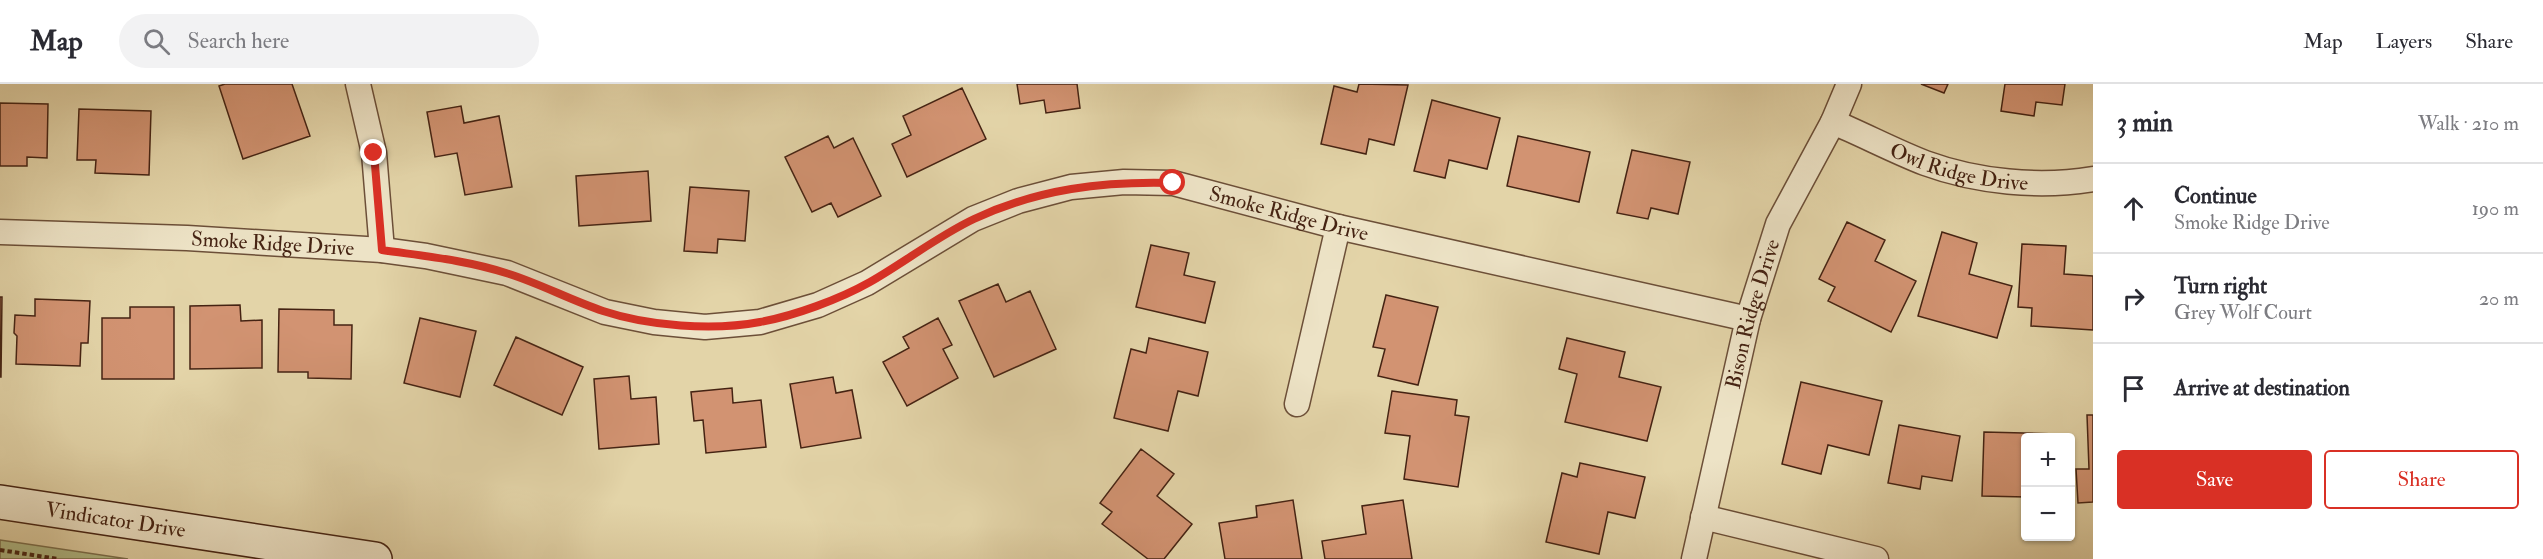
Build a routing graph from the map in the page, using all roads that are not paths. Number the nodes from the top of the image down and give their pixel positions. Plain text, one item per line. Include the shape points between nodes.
1 (358, 84) edge
2 (1849, 84) edge
3 (1833, 122) junction
4 (2093, 178) edge
5 (1338, 227) junction
6 (0, 232) edge
7 (382, 250) junction
8 (1748, 319) junction
9 (1297, 404) dead end
10 (0, 502) edge
11 (1703, 517) junction
12 (375, 559) edge
13 (1694, 559) edge
14 (1876, 559) edge

1 - 7 street via 374,153
2 - 3 street, Bison Ridge Drive
3 - 4 street, Owl Ridge Drive via 1926,163 1976,176 2067,183
3 - 8 street, Bison Ridge Drive via 1778,224
5 - 7 street, Smoke Ridge Drive via 1173,183 1071,187 1018,201 973,219 867,284 818,305 760,322 705,327 604,312 507,273 464,262
5 - 8 street, Smoke Ridge Drive
5 - 9 street
6 - 7 street, Smoke Ridge Drive
8 - 11 street, Bison Ridge Drive
10 - 12 main road, Vindicator Drive
11 - 13 street, Bison Ridge Drive
11 - 14 street

